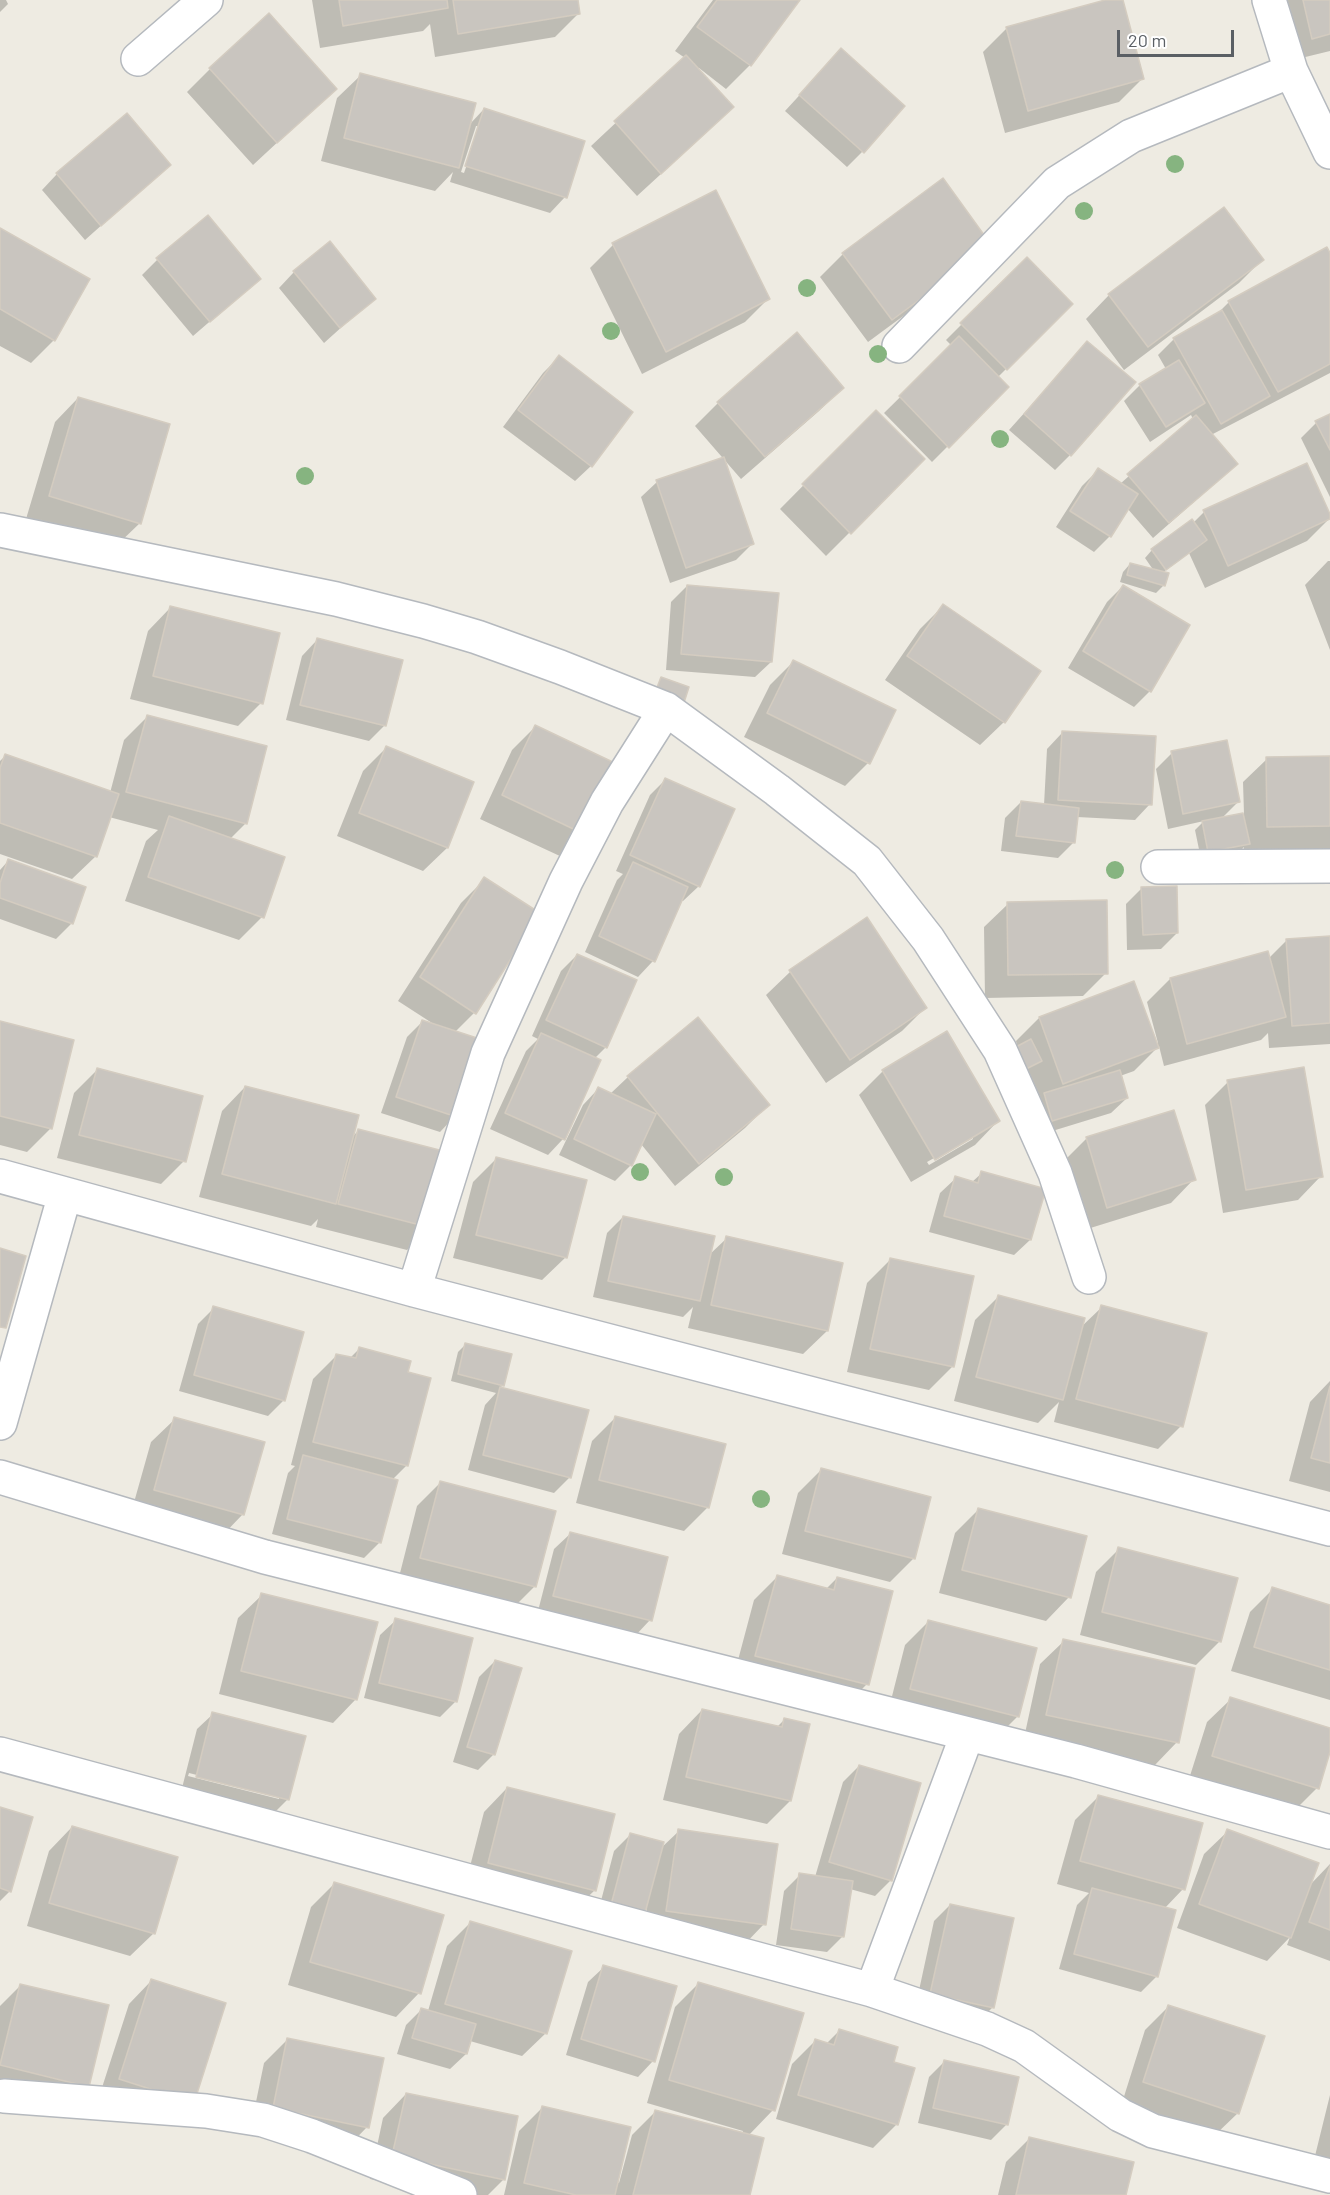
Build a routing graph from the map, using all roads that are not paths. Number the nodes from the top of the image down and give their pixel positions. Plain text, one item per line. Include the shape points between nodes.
1 (206, 0) edge
2 (1269, 0) edge
3 (138, 59) dead end
4 (1291, 72) junction
5 (1330, 152) edge
6 (899, 346) dead end
7 (0, 530) edge
8 (666, 709) junction
9 (1330, 866) edge
10 (1158, 867) dead end
11 (0, 1176) edge
12 (65, 1194) junction
13 (1089, 1277) dead end
14 (414, 1290) junction
15 (0, 1423) edge
16 (0, 1477) edge
17 (1330, 1529) edge
18 (967, 1735) junction
19 (0, 1754) edge
20 (1330, 1832) edge
21 (872, 1990) junction
22 (4, 2096) dead end
23 (1330, 2176) edge
24 (460, 2195) edge

1 - 3 street
2 - 4 street
4 - 5 street
4 - 6 street via 1131,136 1057,183
7 - 8 street via 336,599 423,621 550,663
8 - 13 street via 867,861 928,939 1000,1050 1055,1173
8 - 14 street via 606,802 488,1053
9 - 10 street
11 - 12 street
12 - 14 street
12 - 15 street
14 - 17 street
16 - 18 street via 265,1557
18 - 20 street via 1076,1761
18 - 21 street
19 - 21 street
21 - 23 street via 987,2029 1024,2046 1120,2115 1154,2131
22 - 24 street via 206,2111 263,2120

